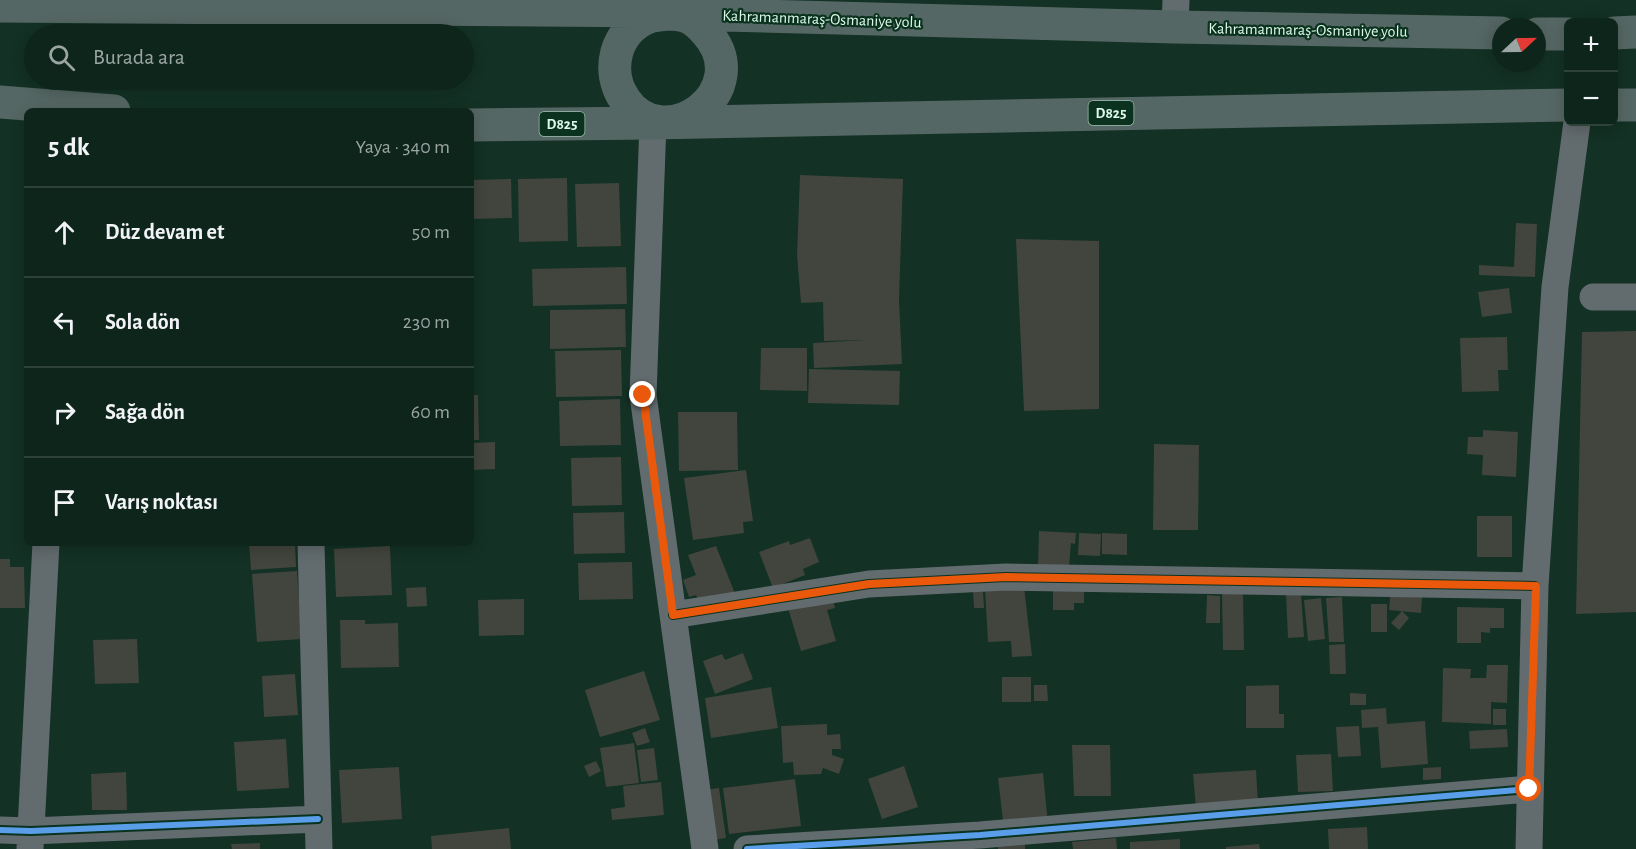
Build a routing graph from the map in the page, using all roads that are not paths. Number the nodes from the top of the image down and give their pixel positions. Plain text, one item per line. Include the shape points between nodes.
1 (386, 5) edge
2 (0, 6) edge
3 (914, 10) edge
4 (1175, 13) edge
5 (684, 14) junction
6 (1492, 32) edge
7 (1636, 32) edge
8 (1618, 33) edge
9 (1546, 34) edge
10 (1564, 34) edge
11 (0, 102) edge
12 (1564, 105) edge
13 (1618, 105) edge
14 (1636, 105) edge
15 (76, 108) edge
16 (663, 122) junction
17 (474, 124) edge
18 (1576, 126) edge
19 (1593, 297) dead end
20 (1636, 297) edge
21 (46, 546) edge
22 (311, 546) edge
23 (1536, 586) junction
24 (673, 615) junction
25 (1529, 789) junction
26 (318, 819) junction
27 (0, 830) edge
28 (30, 840) edge
29 (319, 849) edge
30 (705, 849) edge
31 (747, 849) edge
32 (1529, 849) edge

1 - 2 highway, Kahramanmaraş-Osmaniye yolu
1 - 5 highway, Kahramanmaraş-Osmaniye yolu
3 - 4 highway, Kahramanmaraş-Osmaniye yolu
3 - 5 highway, Kahramanmaraş-Osmaniye yolu
4 - 6 highway, Kahramanmaraş-Osmaniye yolu
5 - 16 highway via 713,39 720,56 721,74 716,92 705,106 690,117
5 - 16 highway via 650,17 635,25 616,53 614,70 626,102 639,114
7 - 8 highway
9 - 10 highway
11 - 15 highway
12 - 16 highway, D825
13 - 14 highway
16 - 17 highway, D825
16 - 24 street via 643,395
18 - 23 street via 1555,287
19 - 20 street
21 - 28 street
22 - 26 street
23 - 24 street via 1006,577 869,584
23 - 25 street
24 - 30 street
25 - 31 street via 992,834
25 - 32 street
26 - 28 street
26 - 29 street
27 - 28 street

